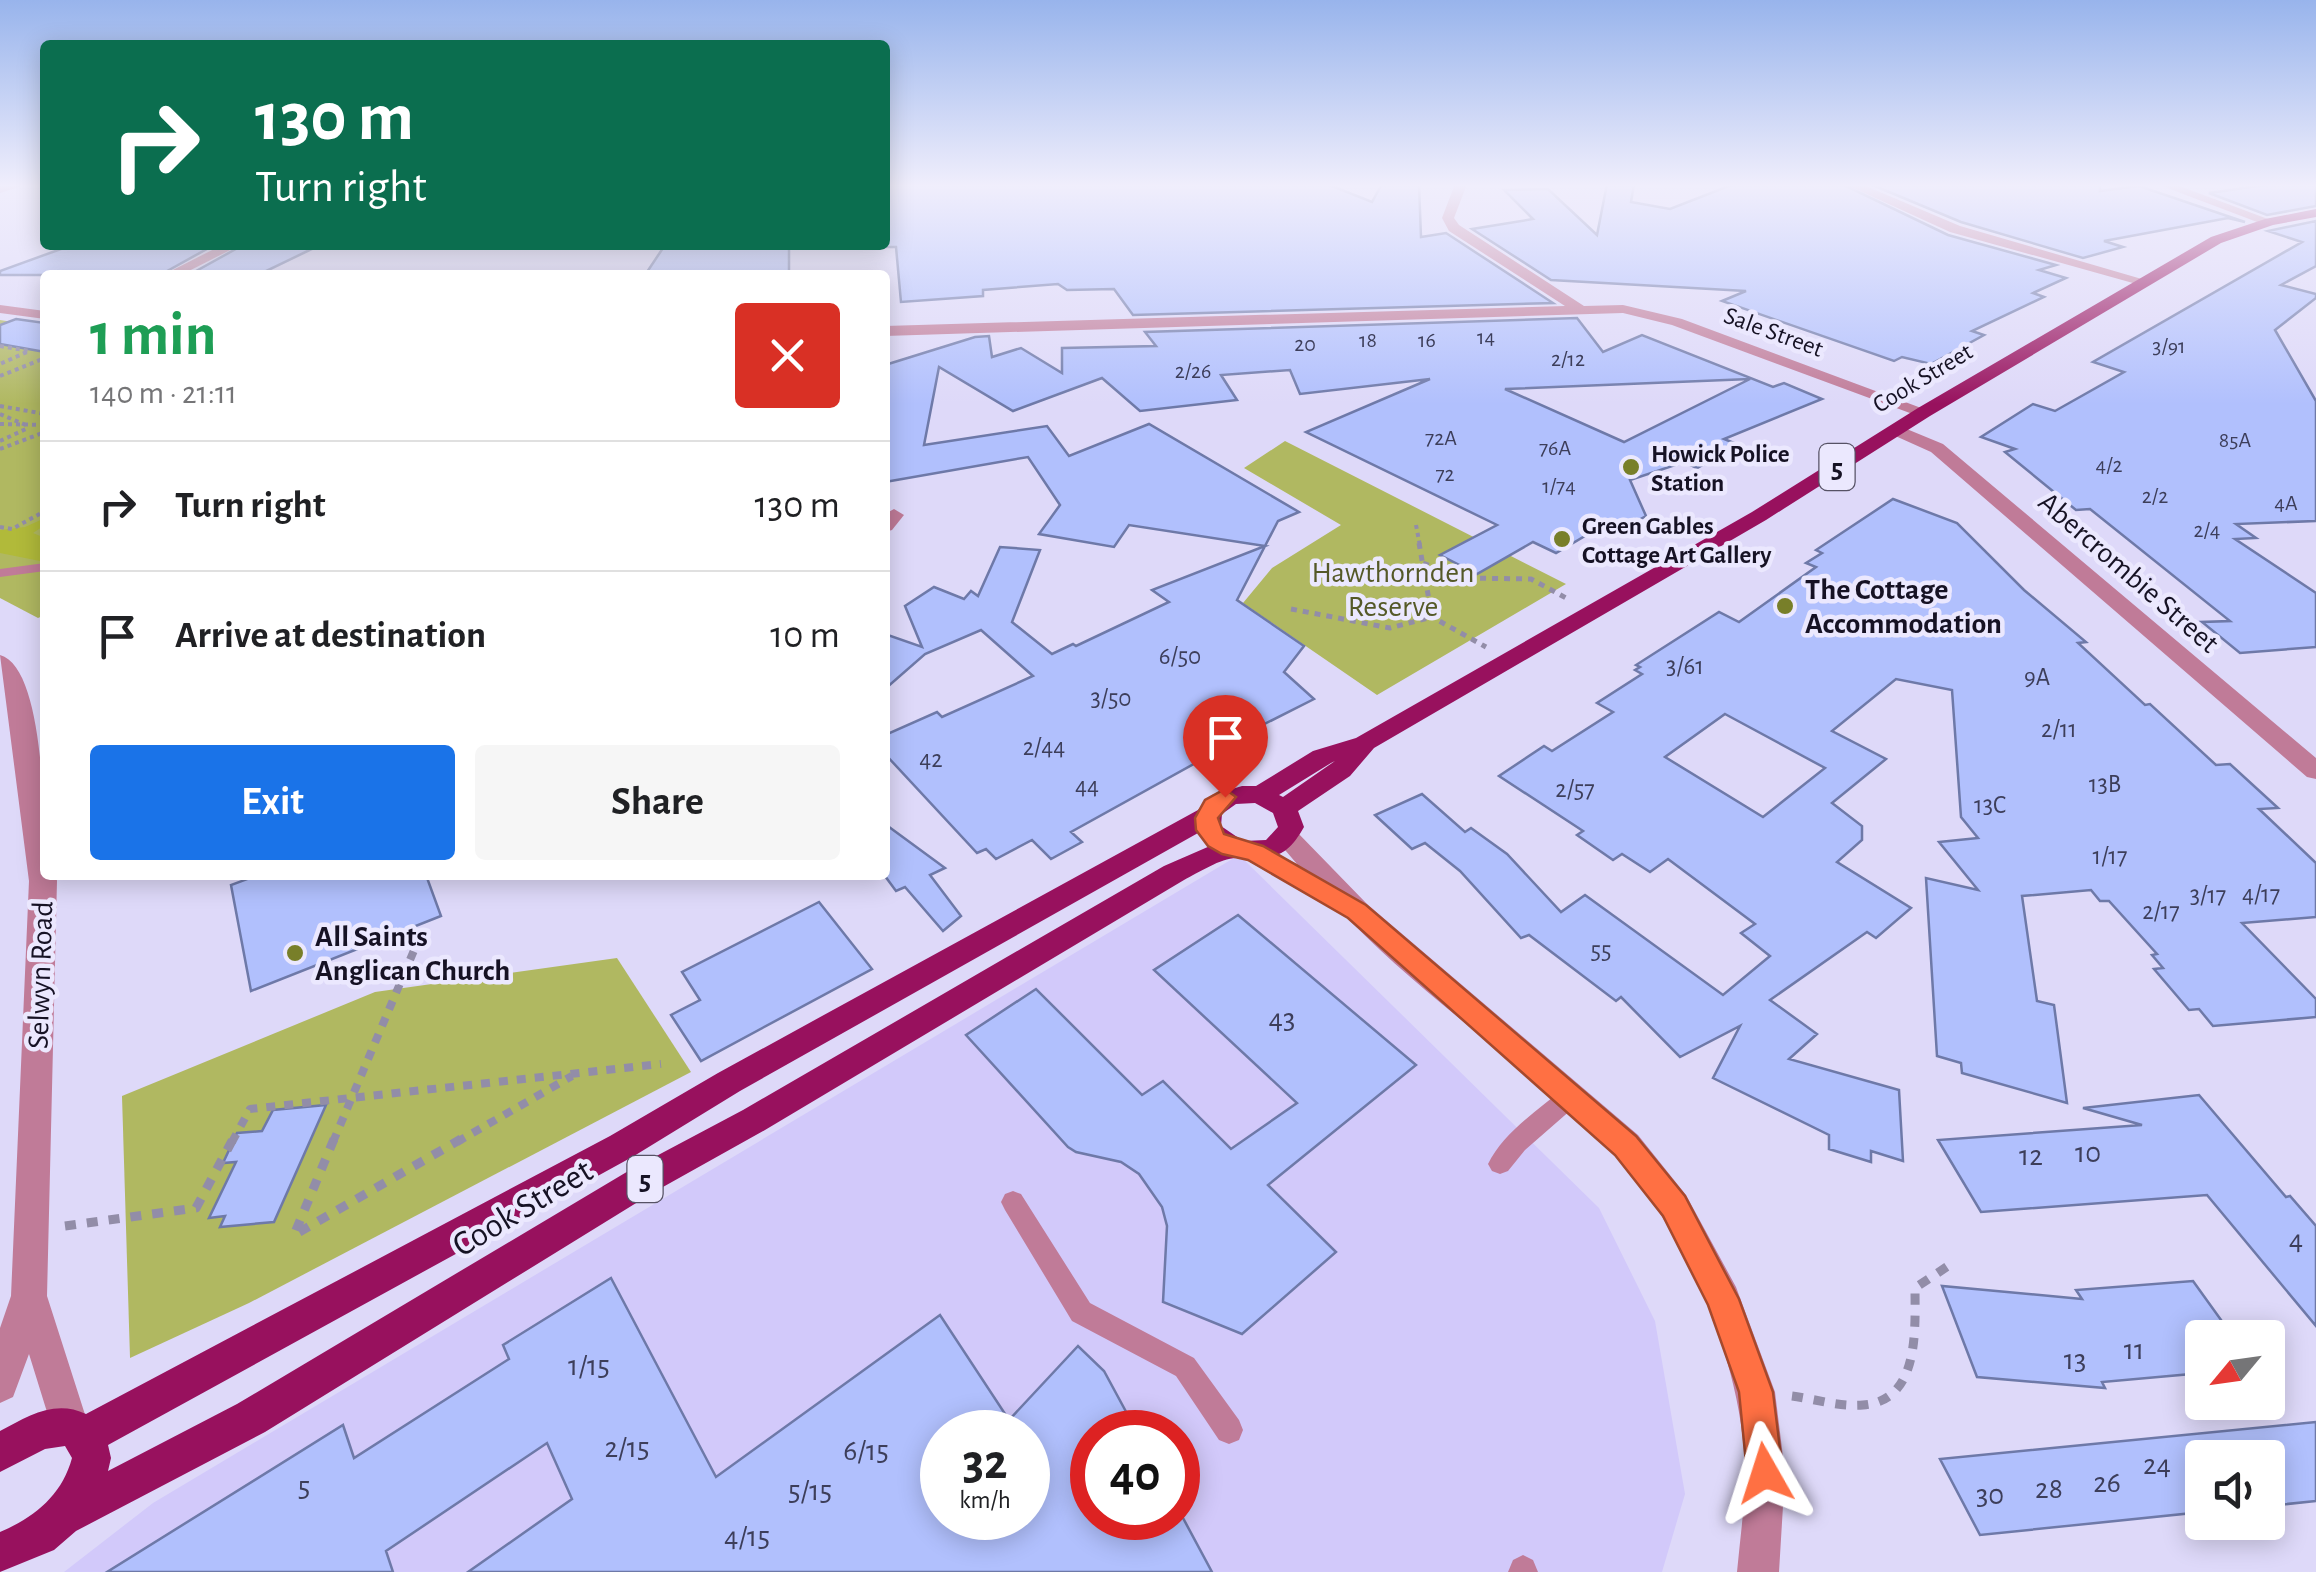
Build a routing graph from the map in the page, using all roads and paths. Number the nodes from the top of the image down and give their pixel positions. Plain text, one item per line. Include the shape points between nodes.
1 (207, 257) edge
2 (1500, 257) edge
3 (2056, 257) edge
4 (2187, 257) edge
5 (180, 270) edge
6 (2145, 282) junction
7 (1578, 308) junction
8 (0, 309) edge
9 (40, 314) edge
10 (890, 331) edge
11 (0, 346) edge
12 (40, 360) edge
13 (0, 364) edge
14 (0, 376) edge
15 (0, 406) edge
16 (29, 412) junction
17 (1924, 412) junction
18 (40, 413) edge
19 (0, 414) edge
20 (0, 424) edge
21 (40, 424) edge
22 (29, 427) junction
23 (40, 427) edge
24 (40, 429) edge
25 (1897, 430) junction
26 (12, 439) junction
27 (0, 445) edge
28 (40, 514) edge
29 (0, 526) edge
30 (1416, 526) dead end
31 (1422, 563) junction
32 (40, 568) edge
33 (0, 573) edge
34 (1290, 609) dead end
35 (1592, 612) junction
36 (1432, 617) junction
37 (1509, 660) junction
38 (0, 662) edge
39 (1365, 742) junction
40 (2316, 771) edge
41 (1260, 795) junction
42 (1284, 808) junction
43 (40, 817) edge
44 (1206, 818) junction
45 (1287, 836) junction
46 (1242, 850) junction
47 (51, 880) edge
48 (1357, 911) junction
49 (415, 948) dead end
50 (661, 1064) dead end
51 (578, 1073) junction
52 (1572, 1095) junction
53 (350, 1098) junction
54 (1500, 1164) dead end
55 (1013, 1202) dead end
56 (30, 1231) junction
57 (1951, 1264) dead end
58 (14, 1303) edge
59 (0, 1384) edge
60 (1756, 1392) junction
61 (1229, 1430) dead end
62 (78, 1431) junction
63 (0, 1452) edge
64 (63, 1516) junction
65 (10, 1552) edge
66 (1758, 1572) edge

1 - 5 street
2 - 7 street
3 - 6 street
4 - 6 main road, Cook Street / 5
6 - 17 main road, Cook Street / 5
7 - 10 street, Sale Street
7 - 17 street, Sale Street via 1623,309 1676,322
8 - 9 street
11 - 13 path via 30,352
12 - 14 path
15 - 16 path
16 - 18 path
16 - 21 path
17 - 25 main road, Cook Street / 5
19 - 22 path
20 - 22 path
22 - 23 path
22 - 26 path
24 - 26 path
25 - 35 main road, Cook Street / 5
25 - 40 street, Abercrombie Street via 1938,448
26 - 27 path
28 - 29 path via 12,529
30 - 31 path
31 - 35 path via 1460,578 1530,579
31 - 36 path
32 - 33 lane
34 - 36 path via 1390,628
35 - 37 main road, Cook Street / 5
36 - 37 path
37 - 39 main road, Cook Street / 5
38 - 43 street, Selwyn Road via 18,696
39 - 41 main road, Cook Street / 5 via 1322,756
39 - 42 main road, Cook Street / 5 via 1341,770
41 - 42 main road
41 - 44 main road, 5 via 1225,797
42 - 45 main road via 1290,817
44 - 46 main road via 1216,840
44 - 62 main road, Cook Street / 5 via 622,1146
45 - 46 main road, 5 via 1279,844
45 - 48 street
46 - 48 street
46 - 64 main road, Cook Street / 5 via 1174,874 642,1181 251,1418
47 - 56 street, Selwyn Road
48 - 52 street
49 - 53 path
50 - 51 path
51 - 53 path
51 - 53 path via 294,1235
52 - 54 lane
52 - 60 street via 1626,1145 1674,1206 1722,1299
53 - 56 path via 250,1109 196,1208
55 - 61 lane via 1081,1312 1184,1366
56 - 58 street, Selwyn Road
57 - 60 path via 1916,1288 1914,1359 1898,1389 1870,1405
58 - 59 street, Selwyn Road
58 - 62 street, Selwyn Road
60 - 66 street via 1765,1473
62 - 63 main road, 5 via 36,1432
62 - 64 main road, 5 via 94,1446 89,1479
64 - 65 main road, 5

